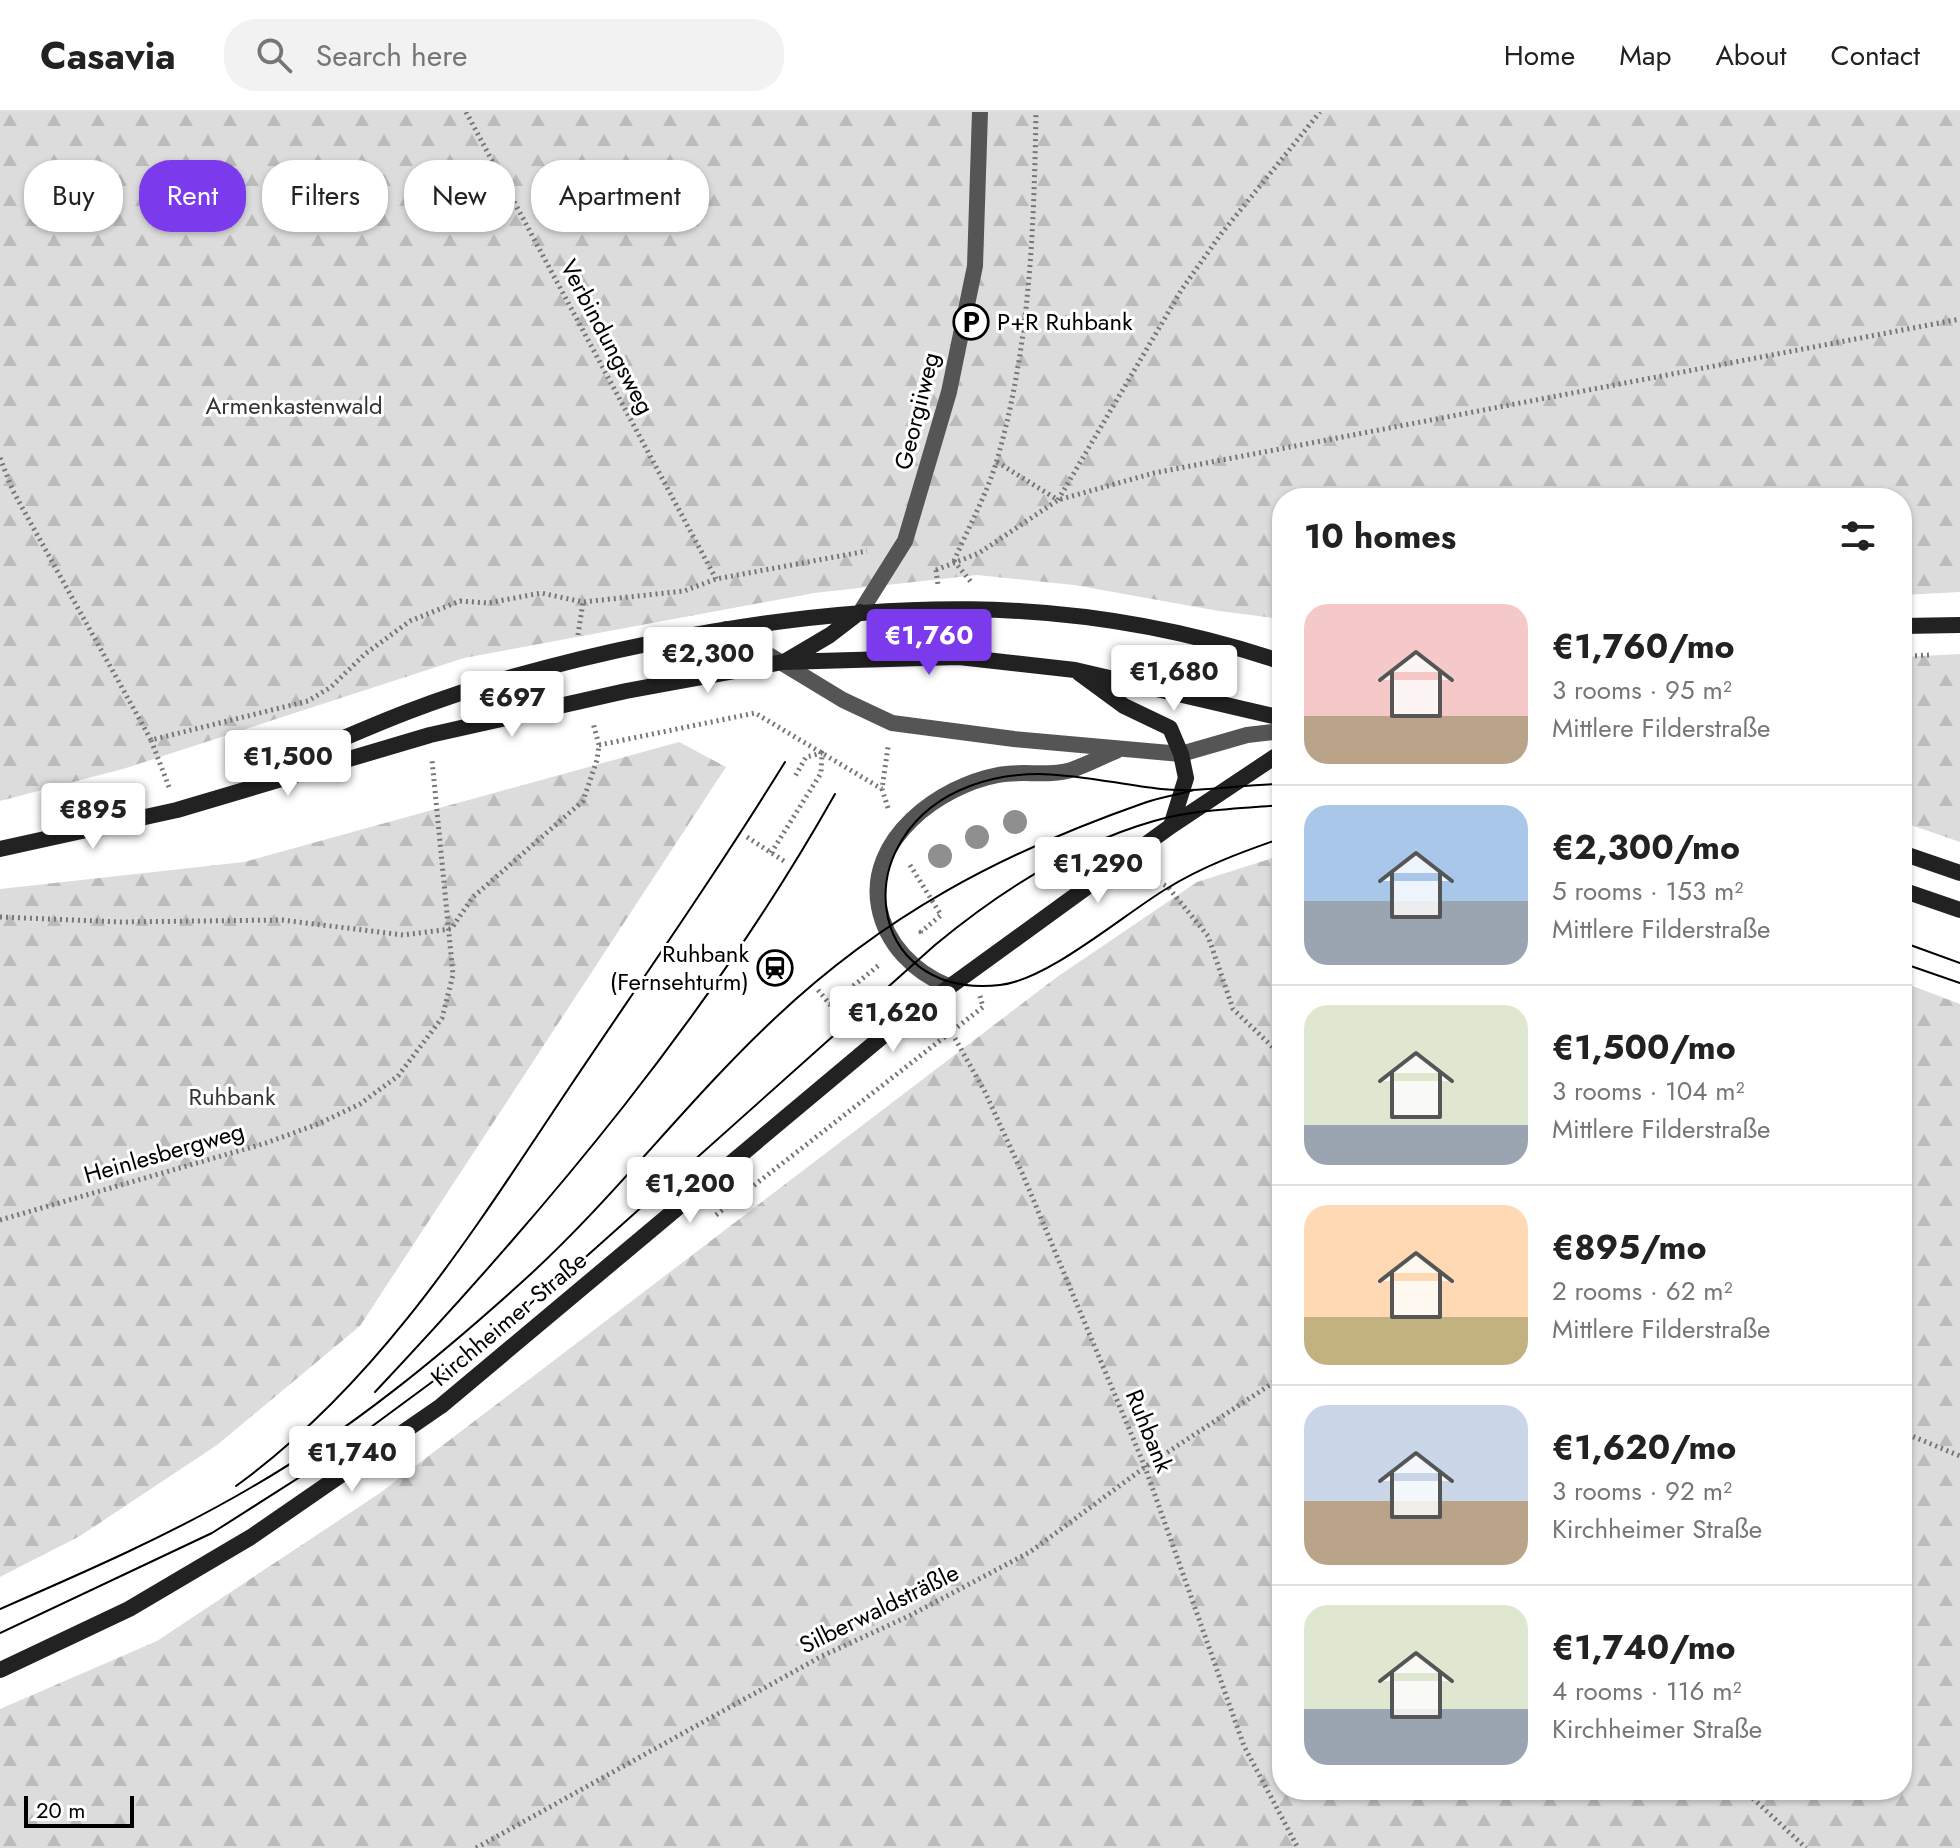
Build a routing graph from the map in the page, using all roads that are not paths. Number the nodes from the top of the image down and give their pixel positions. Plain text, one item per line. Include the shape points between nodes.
1 (980, 112) edge
2 (861, 611) junction
3 (1960, 625) edge
4 (1912, 626) edge
5 (726, 629) junction
6 (1272, 659) edge
7 (783, 662) junction
8 (1075, 670) junction
9 (1272, 716) edge
10 (1272, 732) edge
11 (1121, 749) junction
12 (1181, 754) junction
13 (1272, 759) edge
14 (177, 810) junction
15 (1171, 826) junction
16 (0, 849) edge
17 (1912, 856) edge
18 (1960, 873) edge
19 (1912, 893) edge
20 (1960, 910) edge
21 (948, 986) junction
22 (0, 1670) edge

1 - 2 street, Georgiiweg via 975,266 949,392 899,551
2 - 5 main road
2 - 6 main road via 988,607 1122,620
2 - 7 main road
3 - 4 main road
5 - 7 street
5 - 14 main road via 579,658 409,711
7 - 8 main road via 959,657
7 - 11 street via 892,723
7 - 14 main road via 430,735
8 - 9 main road
8 - 12 main road via 1124,706 1170,728
10 - 12 street
11 - 12 street
11 - 21 street via 1068,771 1027,770 968,784 922,809 896,839 885,858 877,893 885,927 898,950 929,978
12 - 15 main road via 1186,778
13 - 15 main road, Kirchheimer Straße
14 - 16 main road
15 - 21 main road, Kirchheimer Straße
17 - 18 main road
19 - 20 main road
21 - 22 main road, Kirchheimer Straße via 441,1406 251,1537 129,1609

